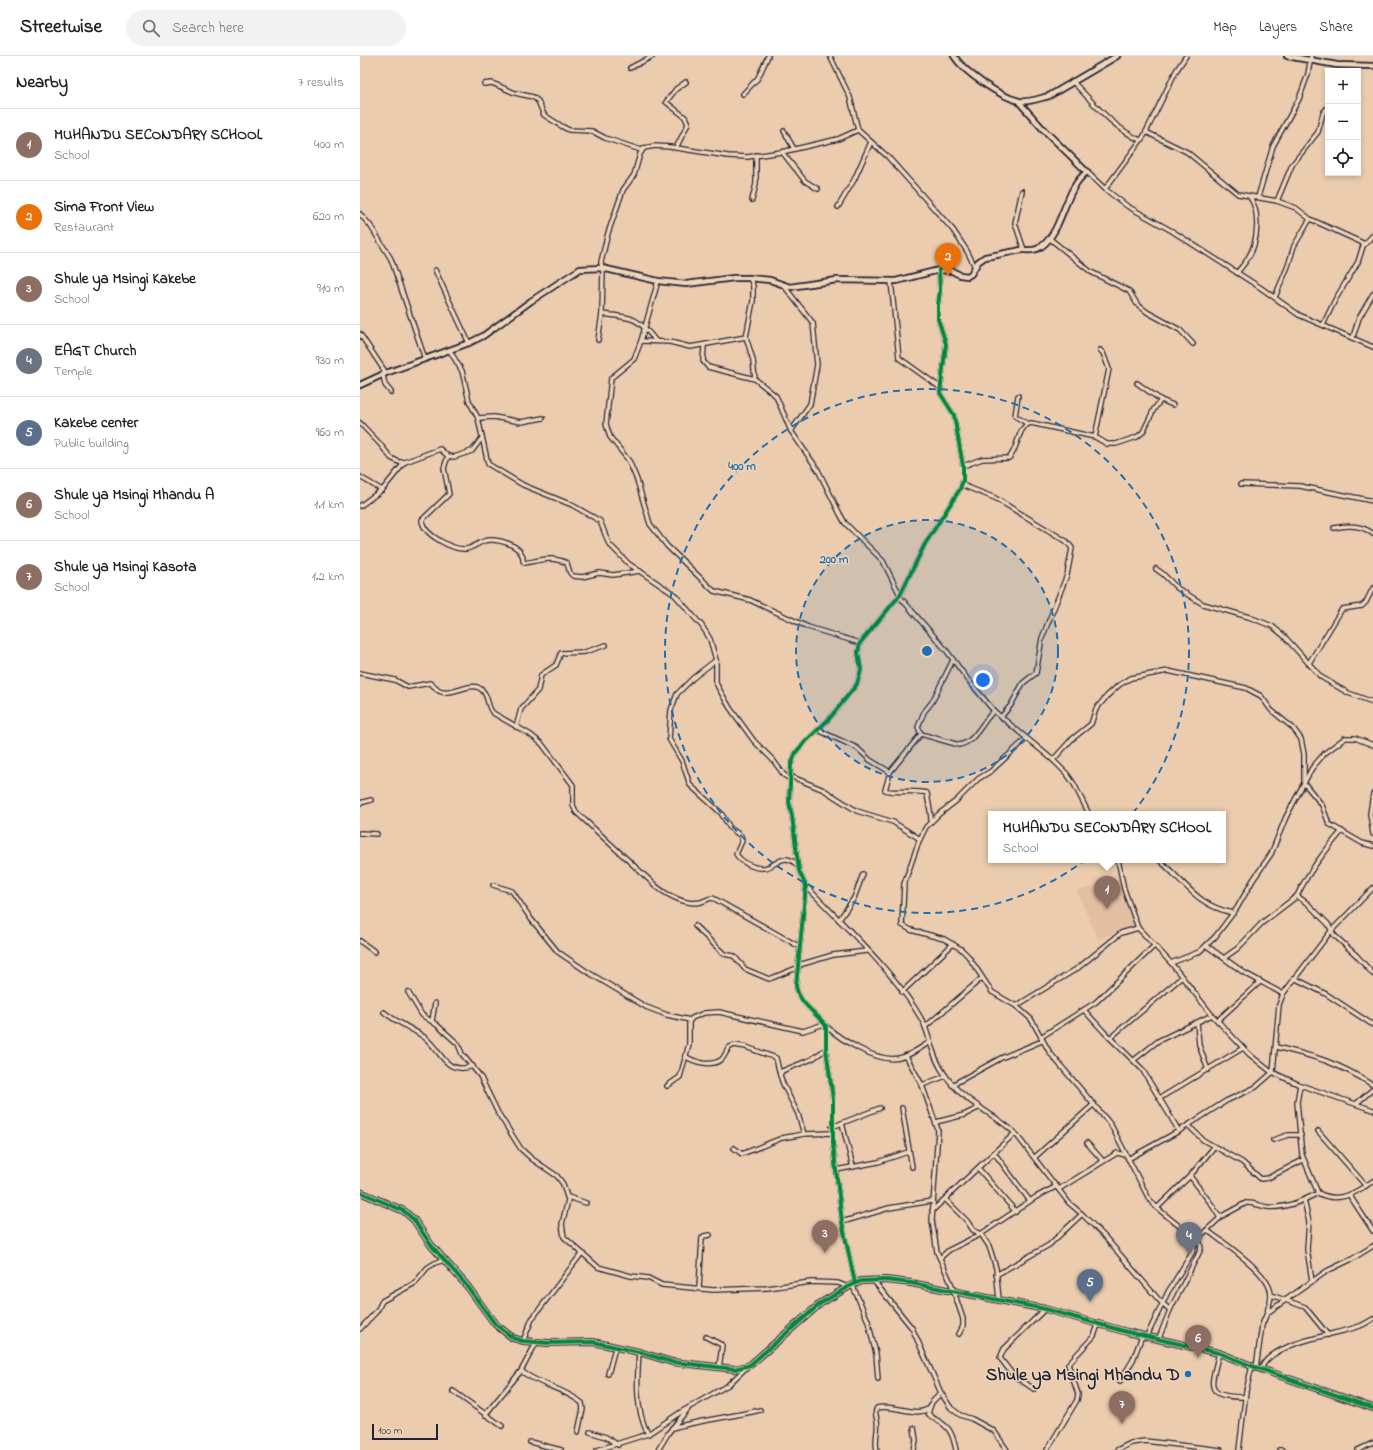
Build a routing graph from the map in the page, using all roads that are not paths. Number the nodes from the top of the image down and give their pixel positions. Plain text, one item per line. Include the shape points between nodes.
1 (652, 56) edge
2 (768, 56) edge
3 (830, 56) edge
4 (954, 56) edge
5 (1117, 56) edge
6 (1186, 56) edge
7 (1287, 56) edge
8 (1310, 59) edge
9 (1355, 66) joint
10 (1373, 66) edge
11 (630, 68) dead end
12 (686, 82) dead end
13 (1072, 82) junction
14 (484, 84) dead end
15 (743, 94) dead end
16 (1019, 102) junction
17 (1325, 111) edge
18 (858, 130) junction
19 (784, 131) dead end
20 (1146, 132) junction
21 (1140, 140) junction
22 (871, 142) junction
23 (676, 148) junction
24 (794, 149) junction
25 (641, 150) junction
26 (782, 152) junction
27 (756, 156) junction
28 (1086, 172) junction
29 (818, 189) dead end
30 (1105, 189) junction
31 (1022, 191) dead end
32 (1249, 196) junction
33 (1258, 197) junction
34 (752, 200) dead end
35 (1277, 201) junction
36 (838, 207) dead end
37 (360, 214) edge
38 (1310, 219) junction
39 (1373, 234) edge
40 (1049, 238) junction
41 (1365, 244) junction
42 (1024, 250) junction
43 (975, 267) junction
44 (602, 268) junction
45 (435, 270) dead end
46 (939, 270) junction
47 (1237, 273) junction
48 (750, 278) junction
49 (658, 281) junction
50 (891, 281) junction
51 (784, 286) junction
52 (1373, 294) edge
53 (1275, 297) junction
54 (602, 314) junction
55 (1323, 325) junction
56 (644, 326) junction
57 (360, 334) edge
58 (746, 337) junction
59 (1353, 337) junction
60 (598, 340) dead end
61 (641, 341) junction
62 (656, 341) junction
63 (469, 343) junction
64 (1193, 344) dead end
65 (704, 346) junction
66 (1373, 346) edge
67 (1100, 350) dead end
68 (450, 351) junction
69 (424, 359) junction
70 (384, 374) junction
71 (755, 379) junction
72 (1137, 384) dead end
73 (360, 386) edge
74 (941, 388) junction
75 (391, 392) dead end
76 (1018, 396) dead end
77 (1161, 400) junction
78 (1173, 405) dead end
79 (478, 418) junction
80 (543, 418) dead end
81 (360, 422) edge
82 (1028, 424) junction
83 (791, 431) junction
84 (1095, 437) junction
85 (482, 438) junction
86 (448, 456) junction
87 (405, 462) junction
88 (963, 466) junction
89 (360, 477) edge
90 (1241, 484) dead end
91 (962, 485) junction
92 (382, 490) junction
93 (1373, 501) edge
94 (360, 506) edge
95 (1334, 528) dead end
96 (1373, 534) edge
97 (1156, 569) dead end
98 (640, 571) junction
99 (1373, 588) edge
100 (900, 595) junction
101 (860, 643) junction
102 (606, 645) dead end
103 (716, 660) junction
104 (953, 660) junction
105 (1309, 663) junction
106 (360, 673) edge
107 (1373, 702) edge
108 (994, 711) junction
109 (1001, 717) junction
110 (516, 727) junction
111 (818, 730) junction
112 (921, 734) junction
113 (1026, 739) junction
114 (1373, 744) edge
115 (1053, 760) junction
116 (890, 772) junction
117 (790, 778) junction
118 (1304, 783) junction
119 (1373, 794) edge
120 (371, 800) dead end
121 (360, 804) edge
122 (1087, 811) edge
123 (931, 820) junction
124 (1342, 831) junction
125 (360, 833) edge
126 (377, 834) dead end
127 (1373, 834) edge
128 (920, 839) junction
129 (1373, 846) edge
130 (1119, 863) edge
131 (1162, 863) edge
132 (798, 866) junction
133 (863, 874) dead end
134 (494, 885) dead end
135 (806, 886) junction
136 (1373, 888) edge
137 (1297, 896) junction
138 (1233, 913) junction
139 (839, 920) junction
140 (695, 926) dead end
141 (1138, 928) junction
142 (1331, 931) junction
143 (360, 941) edge
144 (953, 944) junction
145 (1154, 946) junction
146 (1207, 946) junction
147 (800, 947) junction
148 (867, 950) junction
149 (375, 952) dead end
150 (1224, 958) junction
151 (1172, 963) junction
152 (799, 966) junction
153 (1373, 974) edge
154 (1182, 977) junction
155 (982, 978) junction
156 (1294, 978) junction
157 (1260, 982) junction
158 (408, 992) dead end
159 (902, 992) junction
160 (1284, 994) junction
161 (435, 1003) dead end
162 (1016, 1006) junction
163 (1084, 1010) junction
164 (384, 1012) dead end
165 (1212, 1015) junction
166 (690, 1020) junction
167 (1218, 1020) junction
168 (432, 1021) junction
169 (1197, 1022) junction
170 (825, 1025) junction
171 (1373, 1025) edge
172 (925, 1027) junction
173 (1110, 1038) junction
174 (1041, 1039) junction
175 (930, 1042) junction
176 (1276, 1047) junction
177 (1243, 1048) junction
178 (826, 1049) junction
179 (685, 1056) junction
180 (906, 1056) junction
181 (1134, 1060) junction
182 (473, 1066) junction
183 (1208, 1070) junction
184 (1272, 1072) junction
185 (780, 1075) junction
186 (946, 1076) junction
187 (922, 1085) junction
188 (952, 1085) junction
189 (1300, 1085) junction
190 (1373, 1085) edge
191 (667, 1086) dead end
192 (1373, 1089) edge
193 (1160, 1098) junction
194 (1357, 1103) junction
195 (1094, 1104) junction
196 (980, 1107) junction
197 (880, 1108) dead end
198 (902, 1108) dead end
199 (1373, 1110) edge
200 (936, 1122) junction
201 (842, 1123) junction
202 (1188, 1125) junction
203 (832, 1127) junction
204 (1179, 1131) junction
205 (1318, 1131) dead end
206 (832, 1133) junction
207 (1016, 1133) junction
208 (804, 1134) junction
209 (1302, 1135) junction
210 (1273, 1140) dead end
211 (1087, 1143) dead end
212 (1214, 1147) junction
213 (734, 1148) dead end
214 (908, 1152) junction
215 (995, 1154) junction
216 (1126, 1154) junction
217 (1035, 1157) junction
218 (1128, 1159) junction
219 (1303, 1160) junction
220 (1103, 1161) junction
221 (853, 1166) junction
222 (912, 1167) dead end
223 (978, 1168) junction
224 (836, 1170) junction
225 (1190, 1176) junction
226 (1373, 1182) edge
227 (1366, 1186) junction
228 (1058, 1187) junction
229 (360, 1192) edge
230 (1318, 1193) junction
231 (1350, 1196) junction
232 (568, 1197) junction
233 (944, 1199) junction
234 (1304, 1200) junction
235 (932, 1201) junction
236 (1030, 1201) junction
237 (586, 1203) dead end
238 (1157, 1208) junction
239 (932, 1211) junction
240 (1016, 1212) junction
241 (1082, 1214) junction
242 (1220, 1218) junction
243 (842, 1222) junction
244 (1207, 1230) junction
245 (1373, 1230) edge
246 (981, 1234) junction
247 (710, 1235) dead end
248 (1197, 1239) junction
249 (1373, 1246) edge
250 (582, 1253) junction
251 (940, 1258) junction
252 (444, 1260) junction
253 (996, 1275) junction
254 (873, 1280) junction
255 (1312, 1281) junction
256 (852, 1285) junction
257 (699, 1288) junction
258 (954, 1292) junction
259 (1271, 1295) junction
260 (999, 1300) junction
261 (1285, 1300) junction
262 (1163, 1304) junction
263 (1045, 1309) junction
264 (1170, 1310) junction
265 (1267, 1313) junction
266 (1373, 1319) edge
267 (1098, 1325) junction
268 (360, 1329) edge
269 (959, 1334) dead end
270 (1328, 1335) junction
271 (1145, 1336) junction
272 (706, 1337) dead end
273 (1160, 1338) junction
274 (523, 1341) junction
275 (536, 1343) junction
276 (615, 1348) junction
277 (639, 1352) junction
278 (1219, 1353) junction
279 (750, 1364) junction
280 (719, 1368) junction
281 (1256, 1368) junction
282 (521, 1371) junction
283 (608, 1374) dead end
284 (878, 1379) dead end
285 (1120, 1381) dead end
286 (1034, 1389) dead end
287 (453, 1391) dead end
288 (941, 1393) junction
289 (1245, 1397) junction
290 (691, 1406) junction
291 (1373, 1408) edge
292 (928, 1409) junction
293 (760, 1410) dead end
294 (485, 1415) junction
295 (502, 1426) dead end
296 (672, 1428) junction
297 (914, 1428) dead end
298 (578, 1432) dead end
299 (590, 1432) dead end
300 (648, 1434) junction
301 (530, 1442) dead end
302 (1373, 1443) edge
303 (618, 1445) junction
304 (561, 1450) edge
305 (597, 1450) edge
306 (658, 1450) edge
307 (877, 1450) edge
308 (914, 1450) edge
309 (956, 1450) edge
310 (1007, 1450) edge
311 (1047, 1450) edge
312 (1117, 1450) edge
313 (1221, 1450) edge
314 (1239, 1450) edge
315 (1279, 1450) edge
316 (1282, 1450) edge
317 (1358, 1450) edge

1 - 11 street
2 - 15 street via 758,78
3 - 18 street via 850,97
4 - 16 street via 975,78
5 - 13 street
6 - 20 street
7 - 8 street
8 - 9 street
8 - 33 street via 1308,74 1299,98 1273,146
9 - 10 street
12 - 23 street via 676,89 666,102 685,117 688,124
13 - 16 street via 1049,96
13 - 21 street via 1111,122
14 - 25 street via 492,83 515,93 533,97 538,101 544,116 563,128 592,131
16 - 28 street via 1042,129
17 - 35 street via 1318,132 1292,165
18 - 22 street
18 - 24 street via 838,139
19 - 24 street
20 - 21 street
20 - 32 street via 1180,148 1238,194
21 - 30 street
22 - 36 street via 854,180
22 - 43 street via 888,157 952,230
23 - 25 street via 655,146
23 - 27 street via 738,158
24 - 26 street
25 - 44 street via 634,174 623,190 608,232
26 - 27 street
26 - 29 street via 805,180
27 - 34 street via 756,184
28 - 30 street
28 - 40 street via 1067,198 1063,214
30 - 47 street via 1127,206 1172,231
31 - 42 street via 1015,223
32 - 33 street
32 - 47 street via 1255,206 1257,236 1249,256
33 - 35 street
35 - 38 street via 1299,209
37 - 69 street via 391,259
38 - 41 street
38 - 53 street via 1296,242
39 - 41 street
40 - 42 street via 1036,249
40 - 64 street via 1091,272 1129,291 1137,304 1180,330
41 - 55 street via 1358,262
42 - 43 street via 985,257
43 - 46 street via 968,276
44 - 49 street
44 - 54 street
44 - 63 street via 576,271 483,336
45 - 63 street
46 - 50 street
46 - 74 street via 938,319 946,344
47 - 53 street
48 - 49 street via 686,284
48 - 51 street via 770,280
48 - 58 street via 754,301
49 - 56 street
50 - 51 street via 837,280 795,287
50 - 74 street via 899,358
51 - 83 street via 813,323 817,365 810,404
52 - 59 street via 1359,318
53 - 55 street via 1299,315
54 - 56 street via 628,318
54 - 60 street
55 - 59 street
56 - 61 street
56 - 62 street
57 - 70 street
58 - 65 street via 707,343
58 - 71 street via 753,360
59 - 66 street
61 - 62 street
61 - 101 street via 632,363 611,378 605,420 610,437 629,461 648,520 656,534 714,591 750,600 808,627
62 - 65 street via 690,347
63 - 68 street
65 - 71 street via 703,361 708,367
67 - 84 street via 1109,369
68 - 69 street
68 - 79 street via 462,371 469,401
69 - 70 street
70 - 73 street
70 - 75 street via 385,385
71 - 83 street via 776,396
72 - 77 street
74 - 88 street via 941,395 954,415
76 - 82 street via 1015,414
77 - 78 street
77 - 84 street via 1151,413 1147,427 1137,437 1122,443 1107,444
79 - 80 street via 494,417 521,422
79 - 85 street
81 - 87 street via 391,458
82 - 84 street
82 - 88 street via 1022,428 1016,447 1009,458 982,460
83 - 100 street via 818,470 845,523 883,561
85 - 86 street via 472,451 454,457
85 - 98 street via 486,461 490,467 530,488 572,505 600,521 609,544
86 - 87 street via 440,449
86 - 98 street via 444,468 449,494 423,518 422,522 436,539 462,549 489,540 512,545 522,555 523,562 538,559 562,561 568,565 570,573 577,577
87 - 92 street
88 - 91 street
89 - 92 street
90 - 93 street via 1304,487
91 - 100 street via 925,544
91 - 109 street via 995,498 1066,541 1072,548 1067,575 1042,638 1036,673 1023,683
92 - 94 street
95 - 96 street via 1365,528
97 - 105 street via 1177,588 1203,604 1272,626
98 - 103 street via 672,592 691,612 708,634
99 - 105 street via 1362,606 1342,609
100 - 101 street
100 - 104 street
101 - 111 street via 858,652 861,670 857,684 853,692
102 - 110 street via 585,652 562,653 556,665 541,675 538,690 521,709
103 - 117 street via 716,683 730,708 754,741 784,775
103 - 132 street via 677,694 671,710 670,742 682,761 690,785 721,813 730,828 741,836 742,841 736,854 741,860 762,868 781,859 791,860
104 - 108 street
104 - 112 street via 935,698 921,717 918,727
105 - 107 street via 1321,677 1334,685
106 - 110 street via 395,680 408,687 430,684 443,692 455,692 476,686 486,696 493,714
108 - 109 street
108 - 112 street via 974,736 964,744 959,745
109 - 113 street
110 - 147 street via 542,744 572,783 573,805 576,812 656,887 679,900 699,903 713,898
111 - 116 street via 857,748 870,760
111 - 117 street via 796,752
112 - 116 street
113 - 115 street
113 - 123 street
114 - 118 street via 1355,738 1341,739 1317,762
115 - 118 street via 1071,740 1089,727 1096,709 1119,685 1131,678 1168,670 1246,688 1261,696 1271,710 1293,728 1301,739
115 - 122 street via 1074,784
116 - 123 street via 885,790 926,793 932,811
117 - 128 street via 824,790 857,812 893,822
117 - 132 street via 789,802
118 - 124 street via 1322,805 1329,824
118 - 138 street via 1286,817 1275,847
119 - 127 street via 1370,814
120 - 121 street
123 - 128 street
124 - 129 street
124 - 137 street via 1322,855
125 - 126 street
128 - 144 street via 904,884 902,925
130 - 141 street via 1124,889
131 - 138 street via 1204,903
132 - 135 street
133 - 139 street via 854,898
134 - 166 street via 512,891 558,952 646,1007
135 - 139 street
135 - 147 street
136 - 142 street
137 - 142 street via 1328,924
137 - 150 street via 1262,923 1238,948
138 - 146 street
139 - 148 street
140 - 152 street via 724,954 734,956 747,970 769,979
141 - 145 street
141 - 162 street via 1121,933 1078,968
142 - 153 street
142 - 156 street
143 - 149 street
144 - 155 street via 968,956
144 - 159 street
145 - 151 street
145 - 163 street via 1122,979
146 - 150 street
146 - 151 street
147 - 152 street
148 - 152 street via 828,956
148 - 159 street
150 - 157 street
151 - 154 street
152 - 170 street via 797,992
154 - 165 street
154 - 173 street
155 - 162 street via 994,994
155 - 172 street
156 - 160 street
156 - 171 street via 1326,994
157 - 160 street
157 - 167 street
158 - 168 street via 422,1015
159 - 172 street
160 - 176 street via 1279,1005
161 - 168 street
162 - 174 street via 1032,1018
163 - 173 street
163 - 174 street
164 - 182 street via 424,1038 446,1063 461,1069
165 - 167 street
165 - 169 street
166 - 170 street via 704,1012 719,1012 803,1031
166 - 179 street via 689,1044
167 - 177 street
168 - 182 street via 456,1042 462,1054
169 - 181 street via 1158,1041
169 - 183 street via 1199,1045
170 - 178 street
170 - 180 street via 842,1040 865,1051 891,1058
172 - 175 street
173 - 181 street
174 - 188 street via 996,1060
174 - 195 street
175 - 180 street
175 - 186 street
176 - 184 street
176 - 190 street via 1328,1060
177 - 183 street
177 - 184 street
178 - 185 street via 812,1059 782,1071
178 - 203 street via 832,1099
179 - 185 street via 695,1062 712,1062 722,1059 730,1047 740,1045 776,1058
179 - 191 street via 679,1078
180 - 187 street
181 - 193 street via 1150,1079
182 - 232 street via 513,1138 526,1154 561,1180
183 - 193 street
184 - 189 street
184 - 202 street via 1256,1087 1226,1101
185 - 208 street
186 - 187 street
186 - 188 street
187 - 200 street
188 - 196 street
189 - 194 street
189 - 209 street via 1297,1102
192 - 194 street
193 - 204 street
194 - 199 street
195 - 216 street via 1111,1125
195 - 217 street
196 - 200 street via 964,1115
196 - 207 street
197 - 201 street
198 - 214 street
200 - 235 street via 938,1130
201 - 203 street
201 - 221 street
202 - 204 street
202 - 212 street
203 - 206 street
204 - 218 street
205 - 227 street
206 - 208 street
206 - 224 street
207 - 215 street
207 - 217 street
208 - 213 street via 772,1141 742,1154
209 - 210 street via 1288,1135
209 - 219 street
211 - 220 street
212 - 219 street via 1242,1162 1263,1179
212 - 225 street
214 - 221 street via 887,1160
214 - 222 street
215 - 223 street
215 - 236 street
216 - 218 street
216 - 220 street via 1117,1153
217 - 228 street
218 - 238 street via 1146,1194
219 - 230 street
220 - 228 street
221 - 224 street
223 - 233 street
223 - 240 street
224 - 243 street
225 - 238 street
225 - 242 street
226 - 227 street
227 - 231 street
228 - 236 street
228 - 241 street via 1069,1203
229 - 252 street via 404,1210
230 - 231 street via 1336,1198
230 - 234 street
231 - 245 street
232 - 237 street
232 - 250 street via 562,1224 563,1232 568,1242
233 - 239 street
233 - 246 street via 973,1230
234 - 242 street via 1274,1207 1246,1203
234 - 255 street via 1309,1222 1307,1249
235 - 239 street
235 - 243 street via 888,1208
236 - 240 street
238 - 248 street
239 - 251 street via 932,1225
240 - 246 street
241 - 253 street via 1050,1245
241 - 262 street via 1117,1249
242 - 244 street
243 - 256 street
244 - 248 street
244 - 259 street via 1262,1275
246 - 251 street via 949,1250
246 - 253 street via 992,1254
247 - 257 street via 702,1238
248 - 262 street via 1192,1253 1176,1277
248 - 264 street via 1200,1249
249 - 255 street
250 - 257 street via 602,1268 648,1278 662,1285
250 - 274 street via 532,1319
251 - 258 street
252 - 268 street via 430,1266 415,1283 384,1299 374,1315
252 - 274 street via 495,1324 513,1338
253 - 260 street
254 - 256 street
254 - 258 street via 912,1283
254 - 288 street via 912,1328
255 - 261 street
256 - 257 street via 811,1282 747,1290
256 - 279 street via 821,1303
256 - 284 street via 868,1322 876,1354
258 - 260 street
258 - 269 street via 963,1319
259 - 261 street
259 - 265 street
260 - 263 street
261 - 265 street
261 - 270 street via 1305,1306
262 - 264 street
262 - 271 street
263 - 267 street
263 - 286 street via 1004,1349 1000,1358 1013,1375
264 - 273 street
265 - 281 street via 1262,1325
266 - 270 street via 1359,1327
267 - 271 street
267 - 311 street via 1094,1336 1068,1364 1078,1394 1077,1400
270 - 281 street via 1282,1349
271 - 273 street
271 - 285 street
272 - 280 street via 722,1345
273 - 278 street
274 - 275 street
275 - 276 street via 588,1342
275 - 282 street
276 - 277 street
276 - 283 street
277 - 280 street via 672,1362
277 - 300 street via 637,1386 640,1418
278 - 281 street
278 - 289 street via 1211,1384 1213,1389 1226,1397
279 - 280 street via 735,1369
279 - 290 street via 728,1385
281 - 289 street
281 - 291 street
282 - 294 street
282 - 298 street via 533,1380 581,1402 583,1409
287 - 294 street
288 - 292 street
288 - 310 street via 956,1413 994,1431
289 - 314 street
290 - 296 street
290 - 300 street
292 - 307 street via 919,1412 898,1407 877,1408
292 - 309 street via 931,1417 945,1425 950,1432
293 - 296 street
294 - 295 street
296 - 306 street
297 - 308 street
299 - 303 street via 606,1437
300 - 303 street
301 - 304 street
302 - 317 street
303 - 305 street
312 - 313 street via 1131,1443 1145,1441
315 - 316 street

